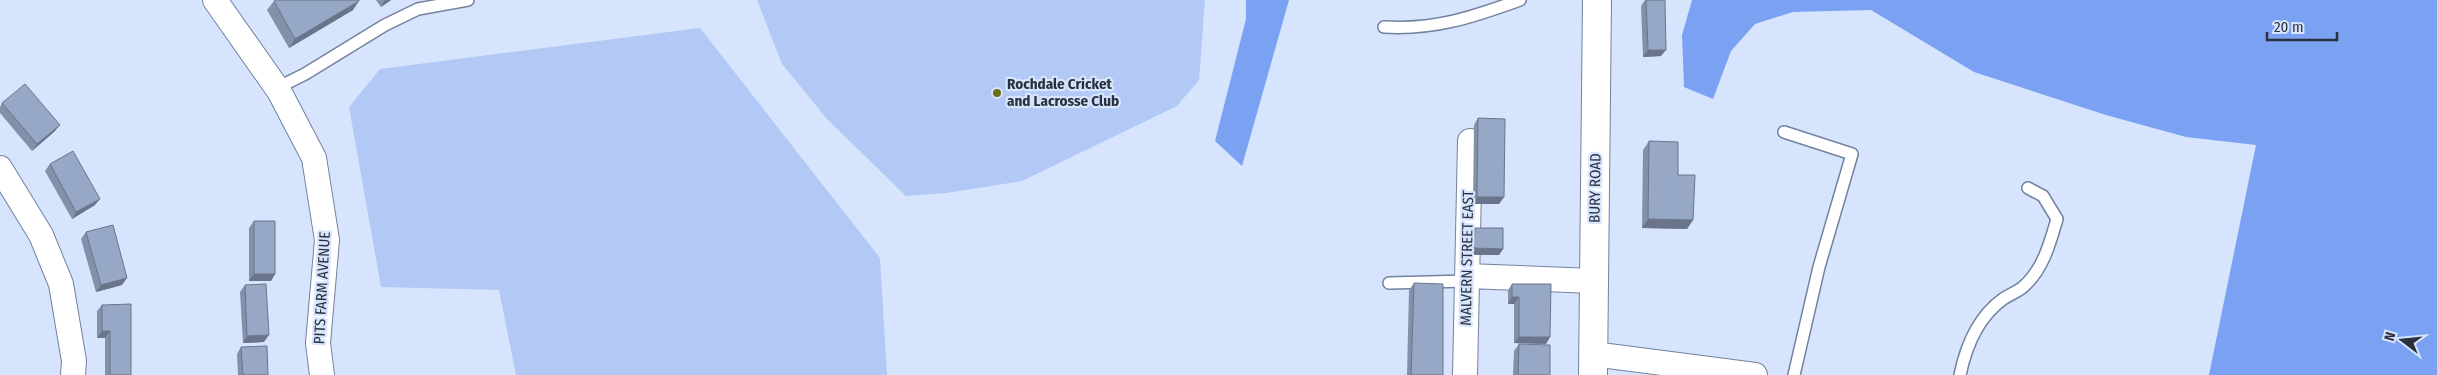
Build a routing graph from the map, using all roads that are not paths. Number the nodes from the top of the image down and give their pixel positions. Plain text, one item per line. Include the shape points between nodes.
1 (215, 0) edge
2 (468, 0) edge
3 (1520, 0) edge
4 (1597, 0) edge
5 (1384, 27) dead end
6 (278, 89) junction
7 (1784, 132) dead end
8 (1470, 141) dead end
9 (0, 168) edge
10 (2028, 188) dead end
11 (1467, 279) junction
12 (1594, 281) junction
13 (1389, 283) dead end
14 (1593, 365) edge
15 (72, 375) edge
16 (322, 375) edge
17 (1465, 375) edge
18 (1755, 375) edge
19 (1794, 375) edge
20 (1960, 375) edge

1 - 6 street, PITS FARM AVENUE
2 - 6 lane via 418,9
3 - 5 lane via 1466,20 1411,29
4 - 12 main road, BURY ROAD
6 - 16 street, PITS FARM AVENUE via 314,158 327,240 318,344
7 - 19 lane via 1852,154
8 - 11 street, MALVERN STREET EAST
9 - 15 street via 41,235 61,284 74,361
10 - 20 lane via 2043,196 2057,219 2047,254 2024,287 2002,300 1978,324
11 - 12 street
11 - 13 lane
11 - 17 street, MALVERN STREET EAST
12 - 14 main road, BURY ROAD
14 - 18 street

